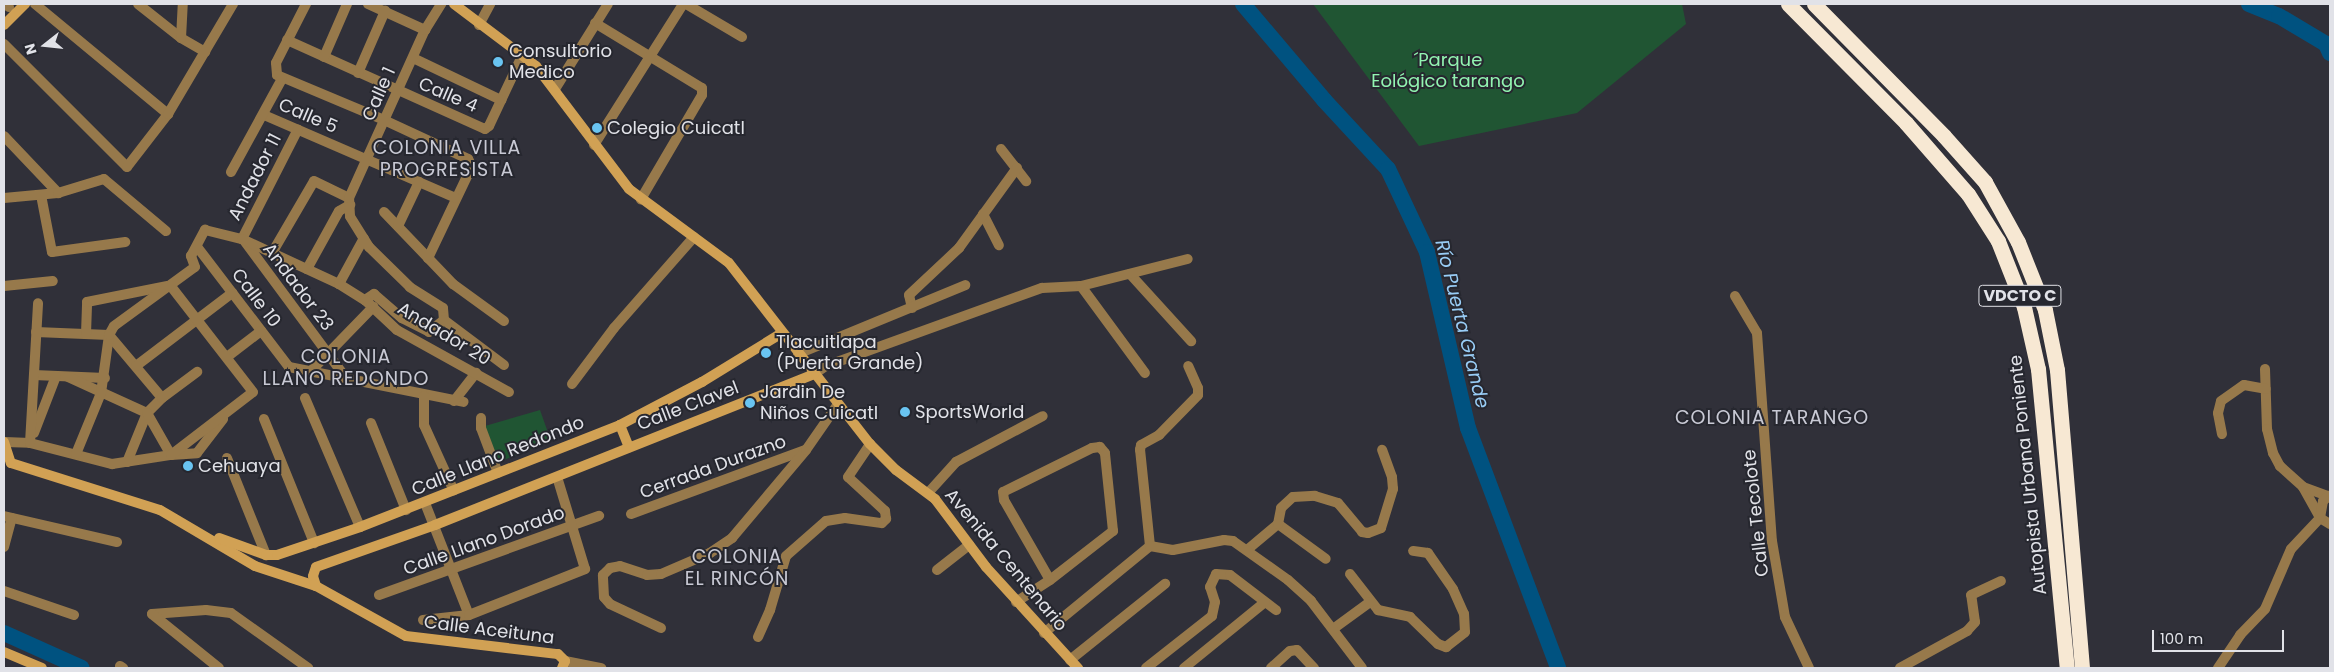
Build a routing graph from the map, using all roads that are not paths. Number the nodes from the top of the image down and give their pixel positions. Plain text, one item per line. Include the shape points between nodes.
1 (25, 4) edge
2 (35, 4) edge
3 (138, 4) edge
4 (183, 4) edge
5 (233, 4) edge
6 (306, 4) edge
7 (348, 4) edge
8 (368, 4) edge
9 (441, 4) edge
10 (454, 4) edge
11 (490, 4) edge
12 (608, 4) edge
13 (684, 4) edge
14 (1788, 4) edge
15 (1814, 4) edge
16 (385, 11) junction
17 (596, 23) junction
18 (4, 25) edge
19 (479, 25) junction
20 (425, 30) junction
21 (742, 37) dead end
22 (181, 38) junction
23 (287, 40) junction
24 (4, 44) edge
25 (205, 52) junction
26 (652, 55) junction
27 (522, 56) junction
28 (324, 58) junction
29 (413, 58) junction
30 (358, 73) junction
31 (282, 79) junction
32 (556, 90) junction
33 (398, 91) junction
34 (501, 100) junction
35 (168, 114) junction
36 (264, 115) junction
37 (384, 120) junction
38 (298, 129) junction
39 (4, 136) edge
40 (594, 145) junction
41 (1001, 149) dead end
42 (367, 159) junction
43 (1017, 168) junction
44 (230, 172) dead end
45 (1026, 181) dead end
46 (419, 182) junction
47 (58, 193) junction
48 (41, 195) junction
49 (4, 198) edge
50 (456, 198) junction
51 (641, 200) junction
52 (350, 202) junction
53 (384, 212) dead end
54 (983, 214) junction
55 (398, 226) junction
56 (166, 231) dead end
57 (694, 237) junction
58 (364, 238) junction
59 (242, 239) junction
60 (125, 242) dead end
61 (999, 246) dead end
62 (198, 248) junction
63 (272, 253) junction
64 (428, 258) junction
65 (1188, 259) dead end
66 (307, 269) junction
67 (1130, 274) junction
68 (53, 281) dead end
69 (339, 284) junction
70 (170, 285) junction
71 (964, 285) dead end
72 (4, 286) edge
73 (1082, 286) junction
74 (232, 293) junction
75 (1734, 296) dead end
76 (38, 302) dead end
77 (369, 303) junction
78 (912, 308) junction
79 (197, 320) junction
80 (444, 320) junction
81 (504, 321) dead end
82 (262, 331) junction
83 (36, 332) junction
84 (782, 333) junction
85 (86, 334) junction
86 (109, 335) junction
87 (1191, 340) dead end
88 (798, 354) junction
89 (329, 355) junction
90 (227, 357) junction
91 (504, 365) dead end
92 (136, 366) junction
93 (1188, 366) dead end
94 (2265, 369) dead end
95 (197, 372) dead end
96 (310, 372) junction
97 (476, 373) junction
98 (1145, 373) dead end
99 (814, 374) junction
100 (34, 375) junction
101 (56, 376) junction
102 (68, 377) junction
103 (105, 378) junction
104 (346, 378) junction
105 (572, 384) dead end
106 (2266, 389) junction
107 (509, 392) dead end
108 (101, 393) junction
109 (424, 396) junction
110 (162, 398) junction
111 (305, 398) dead end
112 (838, 404) junction
113 (147, 413) junction
114 (1043, 416) dead end
115 (481, 418) dead end
116 (264, 419) dead end
117 (371, 423) dead end
118 (620, 425) junction
119 (2222, 434) dead end
120 (4, 442) edge
121 (30, 443) junction
122 (870, 444) junction
123 (629, 447) junction
124 (806, 450) junction
125 (1382, 450) dead end
126 (76, 454) junction
127 (171, 455) junction
128 (227, 458) dead end
129 (127, 462) junction
130 (498, 473) junction
131 (557, 477) junction
132 (2303, 487) junction
133 (454, 491) junction
134 (928, 493) junction
135 (2330, 497) edge
136 (425, 502) junction
137 (406, 510) junction
138 (631, 514) dead end
139 (599, 516) dead end
140 (8, 517) edge
141 (2320, 518) junction
142 (1278, 524) junction
143 (2330, 524) edge
144 (435, 525) junction
145 (574, 525) junction
146 (360, 528) junction
147 (212, 538) junction
148 (118, 542) dead end
149 (314, 543) junction
150 (969, 545) junction
151 (1150, 546) junction
152 (4, 547) edge
153 (1247, 550) junction
154 (1413, 551) dead end
155 (266, 554) junction
156 (1326, 559) dead end
157 (937, 570) dead end
158 (454, 571) junction
159 (1350, 574) dead end
160 (1050, 580) junction
161 (2001, 581) dead end
162 (1165, 584) dead end
163 (316, 586) junction
164 (4, 591) edge
165 (379, 595) dead end
166 (1016, 602) junction
167 (1265, 602) junction
168 (1370, 602) junction
169 (1276, 610) dead end
170 (74, 615) dead end
171 (470, 615) junction
172 (423, 620) dead end
173 (2077, 620) junction
174 (661, 628) dead end
175 (1333, 629) junction
176 (1044, 633) junction
177 (758, 637) dead end
178 (4, 652) edge
179 (1070, 660) junction
180 (564, 665) edge
181 (40, 668) edge
182 (219, 668) edge
183 (308, 668) edge
184 (601, 668) edge
185 (1078, 668) edge
186 (1146, 668) edge
187 (1184, 668) edge
188 (1271, 668) edge
189 (1314, 668) edge
190 (1362, 668) edge
191 (1809, 668) edge
192 (1900, 668) edge
193 (2066, 668) edge
194 (2082, 668) edge
195 (2087, 668) edge
196 (2218, 668) edge

1 - 18 street
2 - 35 street
3 - 22 street
4 - 22 street
5 - 25 street
6 - 23 street
7 - 28 street
8 - 16 street
9 - 20 street, Calle 1
10 - 19 street, Avenida Centenario
11 - 19 street
12 - 17 street
13 - 21 street
13 - 26 street
14 - 193 highway, Autopista Urbana Poniente / VDCTO C via 1906,123 1968,194 1998,241 2024,307 2038,368
15 - 173 highway, Autopista Urbana Poniente / VDCTO C via 1944,136 1984,182 2018,242 2045,310 2057,370
16 - 20 street
16 - 30 street
17 - 26 street
17 - 32 street
19 - 27 street, Avenida Centenario
20 - 29 street, Calle 1
22 - 25 street
23 - 28 street, Calle 4
23 - 31 street via 275,71
24 - 35 street via 122,165 130,166
25 - 35 street
26 - 40 street
26 - 51 street via 699,85 702,95
27 - 32 street, Avenida Centenario via 536,66
27 - 34 street
28 - 30 street, Calle 4
29 - 33 street, Calle 1
29 - 34 street
30 - 33 street, Calle 4
31 - 36 street
31 - 37 street
32 - 40 street, Avenida Centenario
33 - 34 street, Calle 4 via 488,128
33 - 37 street, Calle 1
36 - 38 street, Calle 5
36 - 44 street, Calle 5
37 - 42 street, Calle 1
37 - 50 street via 468,159 470,163
38 - 42 street, Calle 5
38 - 59 street, Andador 11
39 - 47 street
40 - 51 street, Avenida Centenario via 621,181
41 - 43 street
42 - 46 street, Calle 5
42 - 52 street, Calle 1
43 - 45 street
43 - 54 street
46 - 50 street, Calle 5
46 - 55 street
47 - 48 street
47 - 56 street via 104,179
48 - 49 street
48 - 60 street via 52,252
50 - 64 street
51 - 57 street, Avenida Centenario
52 - 58 street via 350,216
52 - 63 street via 314,181
52 - 66 street, Calle 1 via 339,212
53 - 55 street
54 - 61 street
54 - 78 street via 959,248 909,295
55 - 64 street
57 - 84 street, Avenida Centenario via 729,263
57 - 105 street via 614,328
58 - 69 street
58 - 80 street via 410,287 443,308
59 - 62 street, Andador 20 via 205,230
59 - 63 street, Andador 20
59 - 89 street, Andador 23
62 - 70 street via 190,256 195,267
62 - 74 street, Calle 10
63 - 66 street, Andador 20
64 - 81 street via 453,284
65 - 67 street
66 - 69 street, Andador 20
67 - 73 street
67 - 87 street
68 - 72 street
69 - 77 street, Andador 20
70 - 79 street
70 - 85 street via 87,302
70 - 86 street via 114,326
71 - 78 street
73 - 98 street
73 - 99 street via 1042,288 826,366
74 - 79 street
74 - 82 street, Calle 10
75 - 191 street, Calle Tecolote via 1757,333 1772,541 1786,617
76 - 83 street
77 - 80 street via 374,294 402,318 429,332
77 - 89 street
77 - 97 street, Andador 20 via 398,330
78 - 88 street
79 - 90 street
79 - 92 street
80 - 91 street
82 - 90 street
82 - 96 street, Calle 10 via 289,367
83 - 85 street
83 - 100 street
84 - 88 street, Avenida Centenario
84 - 118 street, Calle Llano Redondo via 702,382
85 - 86 street
86 - 92 street
86 - 103 street
88 - 99 street, Avenida Centenario
89 - 96 street
89 - 104 street, Andador 23
90 - 127 street via 253,392
92 - 110 street
93 - 151 street via 1198,395 1159,435 1141,445
94 - 106 street
95 - 110 street
96 - 104 street
97 - 107 street, Andador 20
97 - 109 street via 459,401
99 - 112 street, Avenida Centenario
99 - 123 street, Calle Clavel
100 - 101 street
100 - 121 street
101 - 102 street
101 - 121 street
102 - 103 street
102 - 108 street
103 - 108 street
104 - 109 street
106 - 119 street via 2244,385 2221,401 2218,413
106 - 132 street via 2267,429 2273,453 2280,466
108 - 113 street
108 - 126 street
109 - 133 street via 424,425
110 - 113 street
111 - 146 street
112 - 122 street, Avenida Centenario
112 - 124 street
113 - 127 street
113 - 129 street
114 - 134 street via 956,462
115 - 130 street via 481,428
116 - 149 street
117 - 137 street
118 - 123 street
118 - 130 street, Calle Llano Redondo
120 - 121 street
120 - 147 street via 11,463 160,510
121 - 126 street
122 - 134 street, Avenida Centenario via 896,470
122 - 177 street via 848,477 885,511 886,519 882,523 845,518 826,521 786,556 770,610
123 - 131 street
124 - 138 street, Cerrada Durazno
124 - 174 street via 732,538 710,553 661,574 647,575 620,566 610,568 603,575 604,597 610,604
125 - 142 street via 1392,477 1392,490 1381,528 1376,532 1362,532 1338,504 1315,496 1286,500
126 - 129 street via 112,464
127 - 129 street
128 - 155 street
130 - 133 street, Calle Llano Redondo
131 - 144 street
131 - 145 street
132 - 135 street
132 - 141 street
133 - 136 street, Calle Llano Redondo
134 - 150 street, Avenida Centenario
135 - 141 street via 2323,501
136 - 137 street, Calle Llano Redondo
136 - 144 street
137 - 146 street, Calle Llano Redondo
139 - 145 street, Calle Llano Dorado
140 - 148 street
140 - 152 street
141 - 143 street
141 - 196 street via 2291,549 2282,565 2274,595
142 - 153 street
142 - 156 street
144 - 158 street
144 - 163 street via 316,567 313,576
145 - 158 street, Calle Llano Dorado
145 - 171 street via 586,566 583,571
146 - 149 street, Calle Llano Redondo
147 - 155 street, Calle Llano Redondo
147 - 163 street via 255,566
149 - 155 street, Calle Llano Redondo
150 - 157 street
150 - 166 street, Avenida Centenario
151 - 153 street via 1173,550 1224,540
151 - 176 street
153 - 175 street via 1288,580
154 - 168 street via 1428,553 1460,604 1466,624 1457,641 1441,647 1410,617 1388,615
158 - 165 street, Calle Llano Dorado
158 - 171 street
159 - 168 street
160 - 160 street via 1113,531 1105,453 1100,448 1092,448 1003,492 1004,500
160 - 166 street
161 - 192 street via 1971,595 1975,622 1967,631
162 - 179 street
163 - 180 street, Calle Aceituna via 406,636 558,654
164 - 170 street
166 - 176 street, Avenida Centenario
167 - 169 street
167 - 186 street via 1226,572 1216,574 1210,587 1215,602 1212,616
167 - 187 street
168 - 175 street
171 - 172 street
173 - 194 highway, VDCTO C
173 - 195 highway
175 - 190 street
176 - 179 street, Avenida Centenario
178 - 181 street
179 - 185 street, Avenida Centenario
180 - 184 street
182 - 183 street via 152,614 206,610 230,613
188 - 189 street via 1290,651 1297,650

